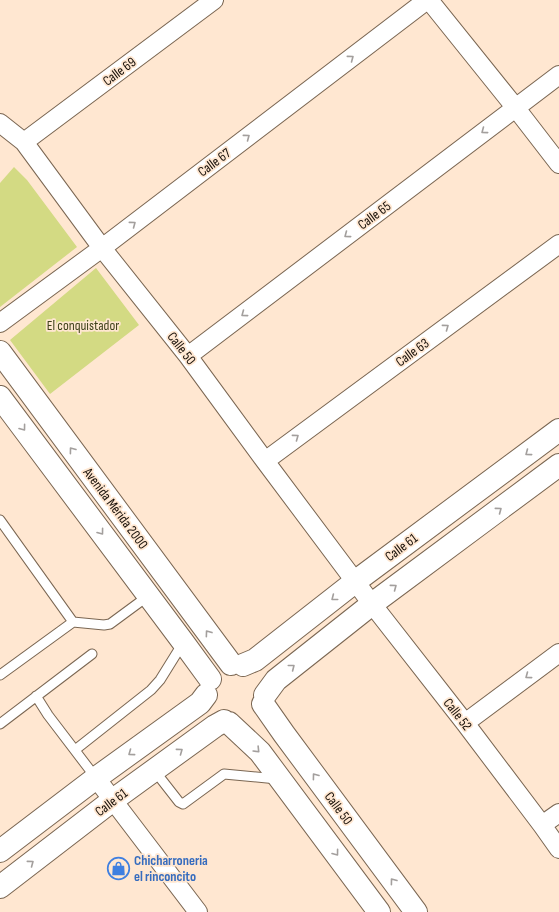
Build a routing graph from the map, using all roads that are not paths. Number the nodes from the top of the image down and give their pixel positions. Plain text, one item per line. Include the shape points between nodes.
1 (214, 0) edge
2 (428, 0) edge
3 (559, 74) edge
4 (515, 107) junction
5 (0, 123) edge
6 (24, 142) junction
7 (559, 164) edge
8 (559, 244) edge
9 (102, 248) junction
10 (0, 323) edge
11 (0, 352) edge
12 (188, 356) junction
13 (0, 397) edge
14 (559, 430) edge
15 (265, 460) junction
16 (559, 465) edge
17 (0, 520) edge
18 (356, 581) junction
19 (148, 596) junction
20 (372, 604) junction
21 (74, 622) junction
22 (184, 642) junction
23 (559, 653) edge
24 (92, 654) dead end
25 (237, 665) junction
26 (0, 675) edge
27 (208, 687) junction
28 (36, 696) junction
29 (264, 699) junction
30 (227, 722) junction
31 (465, 723) junction
32 (0, 724) edge
33 (75, 750) junction
34 (154, 770) junction
35 (96, 778) junction
36 (280, 779) junction
37 (113, 800) junction
38 (559, 813) edge
39 (542, 825) junction
40 (559, 848) edge
41 (0, 851) edge
42 (0, 887) edge
43 (198, 912) edge
44 (379, 912) edge
45 (416, 912) edge

1 - 6 street, Calle 69
2 - 4 street
9 -> 2 street, Calle 67
3 - 4 street, Calle 65
4 - 7 street
4 -> 12 street, Calle 65
5 - 6 street, Calle 50
6 - 9 street, Calle 50
15 -> 8 street, Calle 63
9 - 10 street, Calle 67
9 - 12 street, Calle 50
25 -> 11 main road, Avenida Mérida 2000
12 - 15 street, Calle 50
13 -> 19 main road, Avenida Mérida 2000
14 -> 18 main road, Calle 61
15 - 18 street, Calle 50
20 -> 16 main road, Calle 61
17 - 21 lane
18 - 20 street, Calle 52
18 -> 25 main road, Calle 61 via 255,660
19 - 21 lane via 110,624
19 - 22 main road, Avenida Mérida 2000
29 -> 20 main road, Calle 61 via 276,680
20 - 31 street, Calle 52
21 - 26 lane
22 - 27 main road, Avenida Mérida 2000
22 - 33 lane via 151,690
23 -> 31 street
24 - 28 lane
25 - 27 main road via 219,669
25 - 29 main road via 252,669 259,676 264,686
27 - 30 main road via 208,704 212,712
27 -> 35 main road, Calle 61 via 200,703
28 - 32 lane
28 - 33 lane
29 - 30 main road via 253,717 238,723
45 -> 29 main road, Calle 50 via 288,740
34 -> 30 main road, Calle 61 via 215,726
30 -> 36 main road via 260,752
31 - 39 street, Calle 52
33 - 35 lane
34 - 36 lane via 183,804 224,774
34 - 37 main road, Calle 61
35 - 37 street
35 - 41 main road, Calle 61
36 -> 44 main road
42 -> 37 main road, Calle 61
37 - 43 street
38 - 39 street
39 - 40 street, Calle 52

